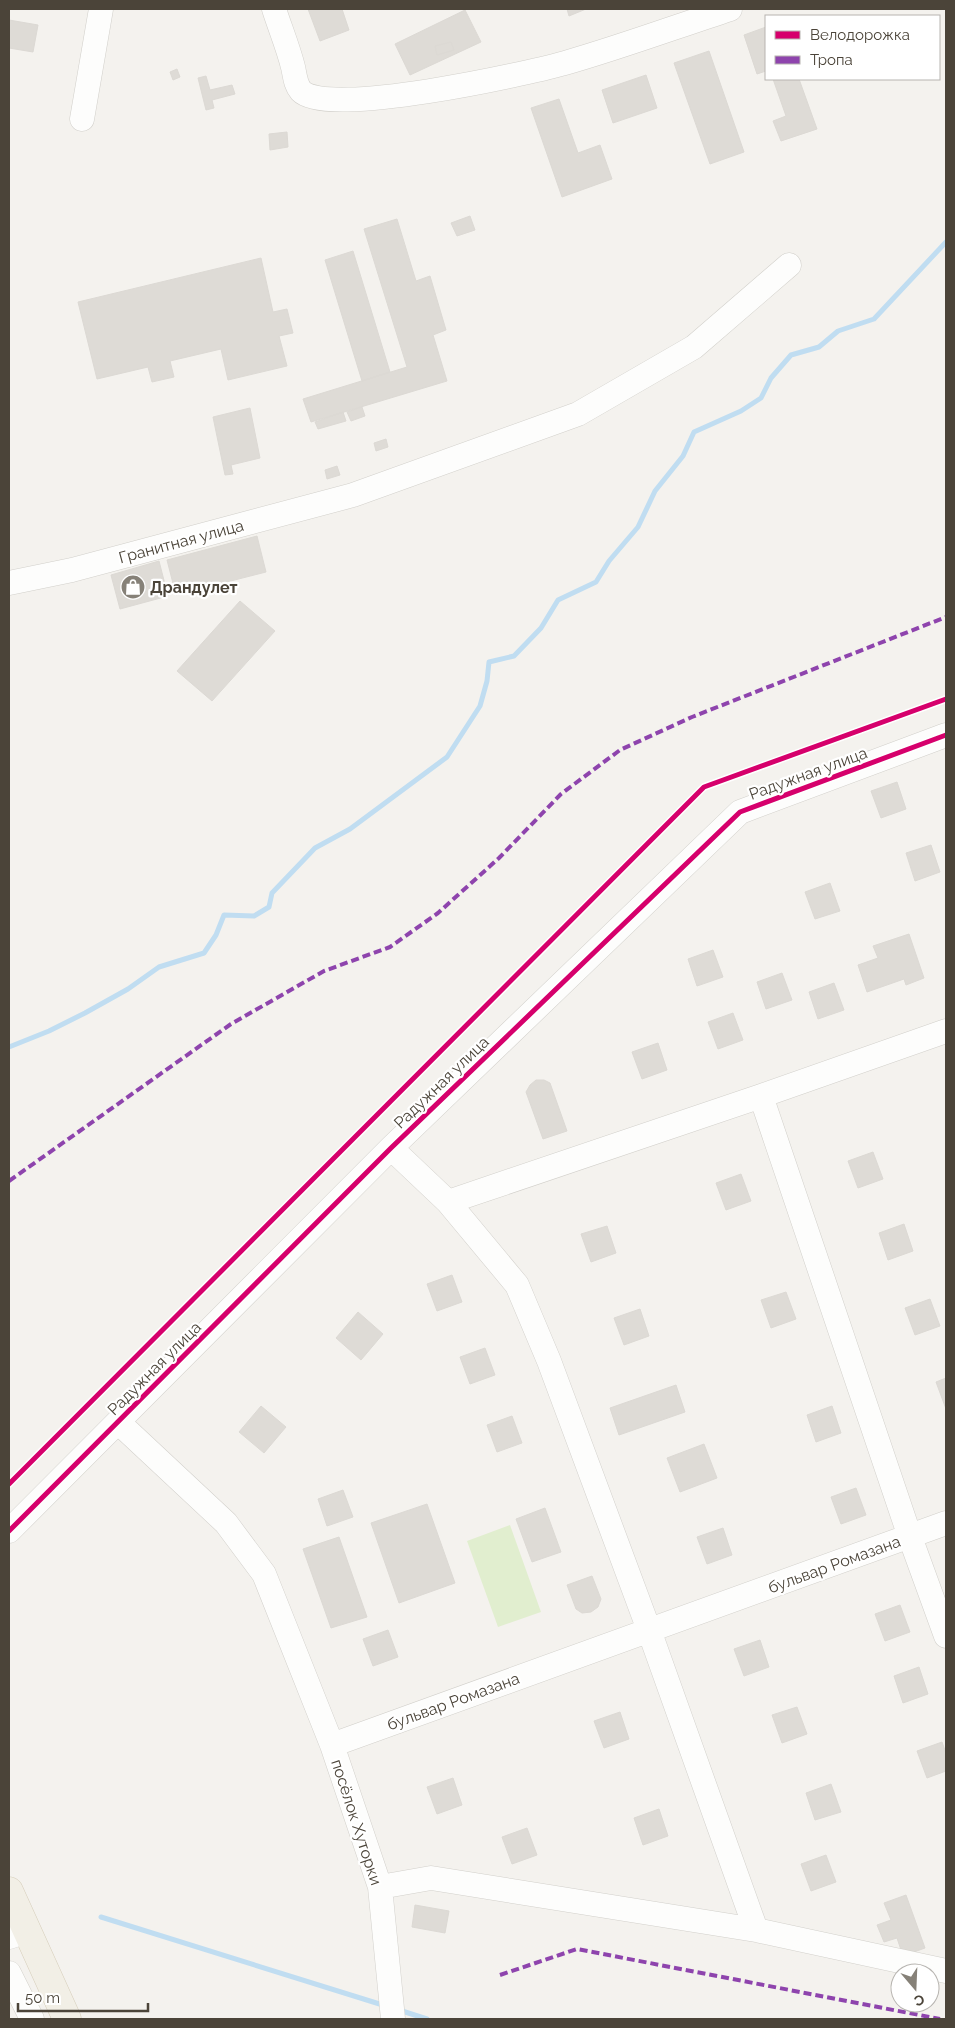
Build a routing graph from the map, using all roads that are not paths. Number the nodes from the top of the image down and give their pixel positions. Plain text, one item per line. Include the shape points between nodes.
1 (101, 9) edge
2 (274, 9) edge
3 (730, 9) edge
4 (82, 120) dead end
5 (789, 265) dead end
6 (9, 584) edge
7 (946, 735) edge
8 (946, 1031) edge
9 (761, 1096) junction
10 (391, 1148) junction
11 (448, 1202) junction
12 (118, 1422) junction
13 (946, 1523) edge
14 (9, 1530) edge
15 (910, 1537) junction
16 (649, 1630) junction
17 (946, 1636) edge
18 (332, 1745) junction
19 (380, 1887) junction
20 (9, 1891) edge
21 (756, 1930) junction
22 (18, 1934) edge
23 (946, 1971) edge
24 (9, 1974) edge
25 (32, 2019) edge
26 (67, 2019) edge
27 (393, 2019) edge

1 - 4 street
2 - 3 street via 295,80 311,98 324,100 441,90 564,63
5 - 6 street, Гранитная улица via 694,347 578,414 353,495
7 - 10 street, Радужная улица via 740,812
8 - 9 street
9 - 11 street
9 - 15 street
10 - 11 street
10 - 12 street, Радужная улица
11 - 16 street via 517,1285 549,1361
12 - 14 street, Радужная улица
12 - 18 street via 226,1523 264,1574
13 - 15 street, бульвар Ромазана
15 - 16 street, бульвар Ромазана
15 - 17 street
16 - 18 street, бульвар Ромазана
16 - 21 street
18 - 19 street, посёлок Хуторки
19 - 21 street via 431,1878
19 - 27 street, посёлок Хуторки
20 - 22 main road
21 - 23 street
22 - 26 main road
24 - 25 street

